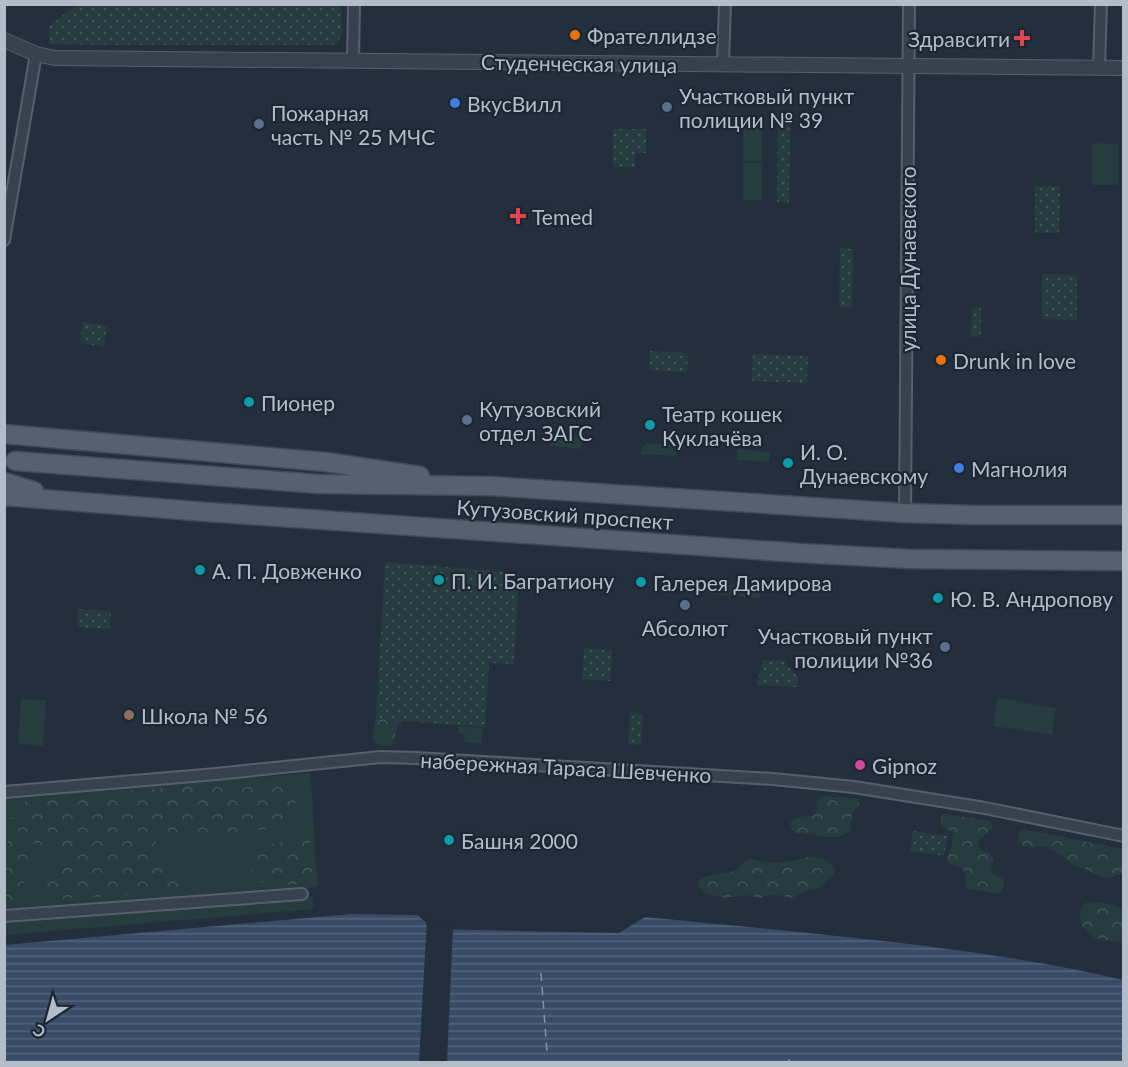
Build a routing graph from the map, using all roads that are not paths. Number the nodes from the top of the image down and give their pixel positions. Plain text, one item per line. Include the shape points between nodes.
1 (354, 4) edge
2 (725, 4) edge
3 (909, 4) edge
4 (1101, 4) edge
5 (4, 40) edge
6 (36, 54) junction
7 (353, 61) junction
8 (723, 64) junction
9 (908, 66) junction
10 (1099, 67) junction
11 (1124, 68) edge
12 (4, 240) edge
13 (4, 434) edge
14 (15, 461) dead end
15 (4, 482) edge
16 (490, 486) junction
17 (4, 496) edge
18 (84, 503) junction
19 (905, 513) junction
20 (1124, 515) edge
21 (1124, 561) edge
22 (4, 792) edge
23 (1124, 836) edge
24 (302, 894) dead end
25 (4, 916) edge

1 - 7 street
2 - 8 street
3 - 9 street, улица Дунаевского
4 - 10 street
5 - 6 street, Студенческая улица
6 - 7 street, Студенческая улица via 56,58
6 - 12 street
7 - 8 street, Студенческая улица
8 - 9 street, Студенческая улица
9 - 10 street, Студенческая улица
9 - 19 street, улица Дунаевского
10 - 11 street, Студенческая улица
13 - 16 main road, Кутузовский проспект via 326,462
14 - 16 main road, Кутузовский проспект via 319,484
15 - 18 main road
16 - 19 main road, Кутузовский проспект
17 - 18 main road, Кутузовский проспект
18 - 21 main road, Кутузовский проспект via 800,553 911,559
19 - 20 main road, Кутузовский проспект
22 - 23 street, набережная Тараса Шевченко via 416,758 854,787
24 - 25 street

